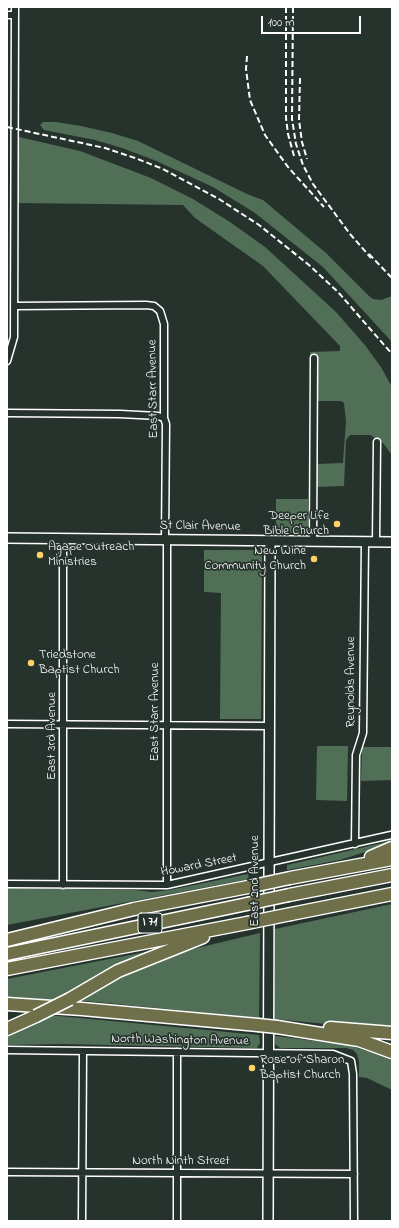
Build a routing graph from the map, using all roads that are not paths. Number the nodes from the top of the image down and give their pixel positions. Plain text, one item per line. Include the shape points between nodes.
1 (16, 7) edge
2 (7, 15) edge
3 (15, 16) junction
4 (7, 186) edge
5 (14, 187) junction
6 (10, 296) edge
7 (14, 306) junction
8 (314, 358) dead end
9 (7, 360) edge
10 (7, 413) edge
11 (164, 418) junction
12 (377, 442) dead end
13 (7, 538) edge
14 (63, 539) junction
15 (166, 540) junction
16 (270, 541) junction
17 (313, 541) junction
18 (365, 542) junction
19 (376, 542) junction
20 (392, 542) edge
21 (7, 724) edge
22 (63, 725) junction
23 (167, 726) junction
24 (270, 726) junction
25 (391, 835) edge
26 (355, 844) junction
27 (392, 848) edge
28 (392, 859) edge
29 (269, 863) junction
30 (329, 870) junction
31 (392, 876) edge
32 (7, 884) edge
33 (63, 884) junction
34 (167, 885) junction
35 (392, 894) edge
36 (82, 921) junction
37 (222, 928) junction
38 (7, 932) edge
39 (7, 940) edge
40 (7, 954) edge
41 (7, 969) edge
42 (7, 1004) edge
43 (7, 1009) edge
44 (36, 1011) junction
45 (277, 1027) junction
46 (7, 1029) edge
47 (392, 1033) edge
48 (7, 1050) edge
49 (83, 1051) junction
50 (177, 1052) junction
51 (392, 1052) edge
52 (268, 1053) junction
53 (7, 1172) edge
54 (83, 1173) junction
55 (177, 1173) junction
56 (268, 1174) junction
57 (354, 1174) junction
58 (82, 1221) edge
59 (177, 1221) edge
60 (268, 1221) edge
61 (354, 1221) edge

1 - 3 street
2 - 3 street
3 - 5 street
4 - 5 street
5 - 6 street
6 - 7 street
7 - 9 street via 14,337
7 - 11 street, East Starr Avenue via 154,306 160,311 164,324
8 - 17 street
10 - 11 street via 120,414
11 - 15 street, East Starr Avenue
12 - 19 street
13 - 14 street, St Clair Avenue
14 - 15 street, St Clair Avenue
14 - 22 street, East 3rd Avenue
15 - 16 street, St Clair Avenue
15 - 23 street, East Starr Avenue
16 - 17 street, St Clair Avenue
16 - 24 street, East 2nd Avenue
17 - 18 street, St Clair Avenue
18 - 19 street, St Clair Avenue
18 - 26 street, Reynolds Avenue via 363,733 356,755
19 - 20 street, St Clair Avenue
21 - 22 street
22 - 23 street
22 - 33 street, East 3rd Avenue
23 - 24 street
23 - 34 street, East Starr Avenue
24 - 29 street, East 2nd Avenue
25 - 26 street, Howard Street
26 - 29 street, Howard Street
27 - 30 highway
28 - 30 highway
29 - 34 street, Howard Street
29 - 52 street, East 2nd Avenue
30 - 36 highway, bridge
31 - 40 highway, I 71, bridge
32 - 33 street, Howard Street
33 - 34 street, Howard Street
35 - 37 highway, I 71, bridge
36 - 38 highway
36 - 39 highway
37 - 41 highway, I 71
37 - 44 highway, bridge via 118,971 70,999
42 - 44 highway
43 - 44 highway
44 - 45 highway, bridge
44 - 46 highway
45 - 47 highway via 307,1026
45 - 51 highway via 359,1040
48 - 49 street, North Washington Avenue
49 - 50 street, North Washington Avenue
49 - 54 street
50 - 52 street, North Washington Avenue
50 - 55 street
52 - 56 street, East 2nd Avenue
52 - 57 street, North Washington Avenue via 333,1054 351,1061
53 - 54 street, North Ninth Street
54 - 55 street, North Ninth Street
54 - 58 street
55 - 56 street, North Ninth Street
55 - 59 street
56 - 57 street, North Ninth Street
56 - 60 street, East 2nd Avenue
57 - 61 street

